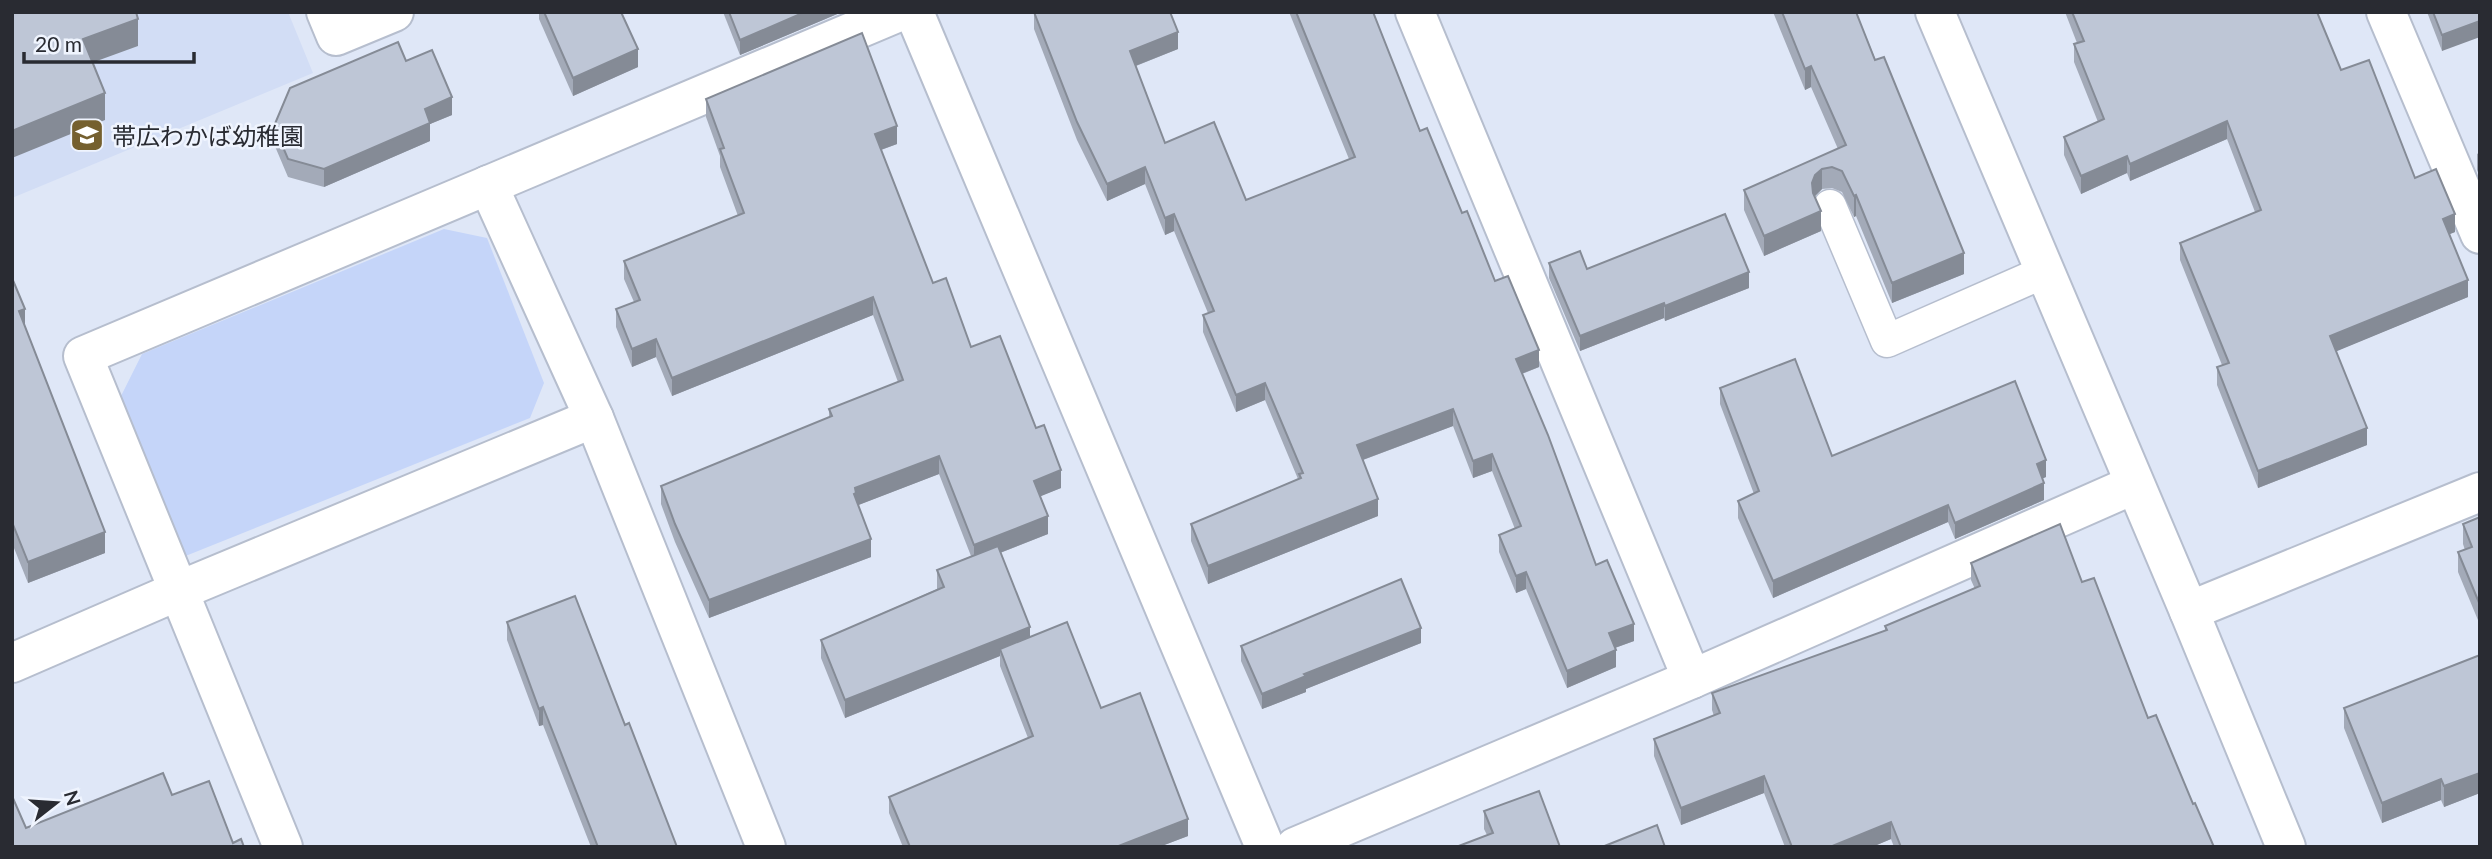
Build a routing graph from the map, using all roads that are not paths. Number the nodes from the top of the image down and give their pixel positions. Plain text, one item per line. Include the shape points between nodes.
1 (326, 12) edge
2 (394, 12) edge
3 (899, 12) edge
4 (914, 12) edge
5 (1415, 12) edge
6 (1935, 12) edge
7 (2386, 12) edge
8 (488, 185) junction
9 (1830, 206) dead end
10 (2480, 234) edge
11 (2044, 272) junction
12 (594, 418) junction
13 (2133, 485) junction
14 (2480, 492) edge
15 (178, 591) junction
16 (2189, 611) junction
17 (12, 663) edge
18 (1692, 679) junction
19 (284, 847) edge
20 (766, 847) edge
21 (1265, 847) edge
22 (1295, 847) edge
23 (2286, 847) edge

1 - 2 street via 336,36
3 - 8 street
4 - 21 street
5 - 18 street
6 - 11 street
7 - 10 street
8 - 12 street
8 - 15 street via 83,356
9 - 11 lane via 1887,341
11 - 13 street
12 - 15 street
12 - 20 street
13 - 16 street
13 - 18 street
14 - 16 street
15 - 17 street
15 - 19 street
16 - 23 street
18 - 22 street

